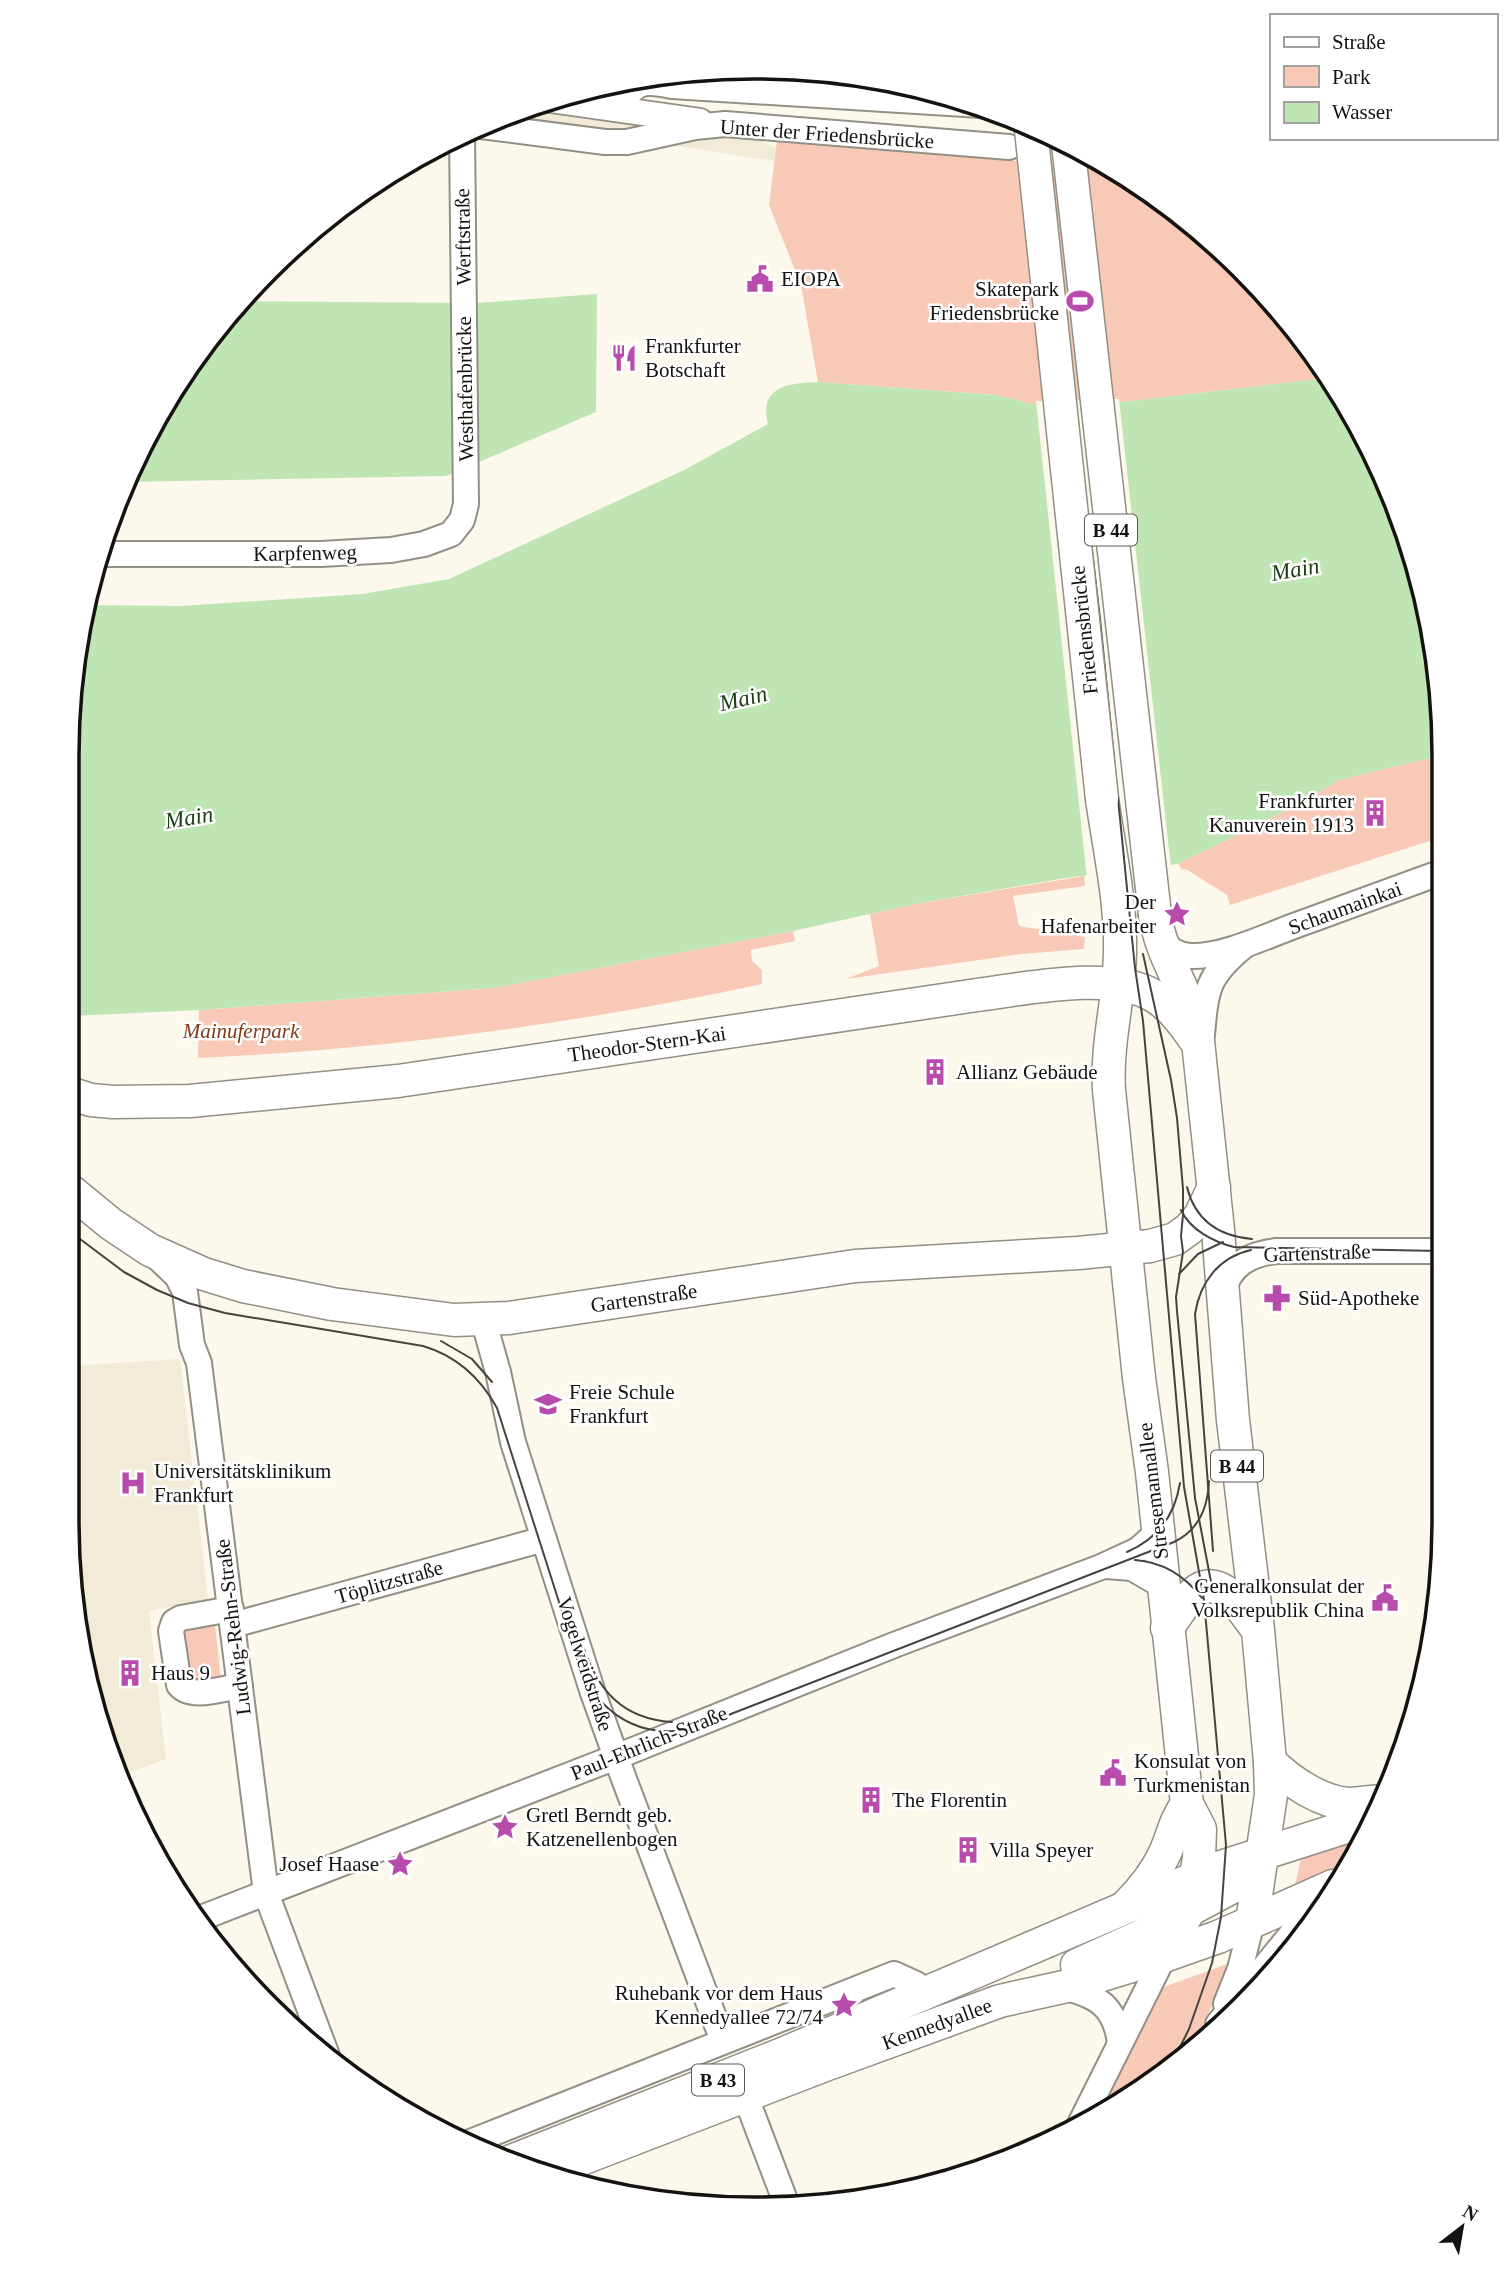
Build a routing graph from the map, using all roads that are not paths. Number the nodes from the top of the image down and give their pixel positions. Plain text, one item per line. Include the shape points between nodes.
1 (668, 85) edge
2 (631, 91) edge
3 (931, 102) edge
4 (576, 103) edge
5 (616, 109) junction
6 (725, 124) junction
7 (501, 129) edge
8 (1024, 135) edge
9 (461, 147) edge
10 (1069, 156) edge
11 (464, 298) joint
12 (466, 480) joint
13 (110, 554) edge
14 (1432, 876) edge
15 (1118, 920) joint
16 (1157, 926) junction
17 (1247, 944) junction
18 (1117, 985) junction
19 (1199, 1049) junction
20 (79, 1100) edge
21 (1214, 1187) junction
22 (79, 1198) edge
23 (1125, 1249) junction
24 (150, 1250) junction
25 (1432, 1251) edge
26 (1222, 1301) junction
27 (484, 1319) junction
28 (1158, 1532) junction
29 (544, 1539) junction
30 (1101, 1567) junction
31 (1163, 1586) junction
32 (232, 1617) junction
33 (1167, 1628) junction
34 (1258, 1630) junction
35 (240, 1686) junction
36 (616, 1756) junction
37 (1270, 1762) junction
38 (1370, 1802) edge
39 (1187, 1804) junction
40 (1361, 1822) edge
41 (1263, 1853) junction
42 (1197, 1877) junction
43 (1321, 1891) edge
44 (266, 1893) junction
45 (1121, 1910) junction
46 (1188, 1912) junction
47 (207, 1916) edge
48 (1252, 1922) junction
49 (1164, 1956) junction
50 (1063, 1987) junction
51 (925, 1993) junction
52 (1000, 2001) junction
53 (1224, 2008) edge
54 (320, 2038) edge
55 (723, 2041) junction
56 (1120, 2043) junction
57 (746, 2095) junction
58 (1086, 2111) edge
59 (480, 2138) edge
60 (524, 2156) edge
61 (559, 2168) edge
62 (784, 2196) edge

1 - 3 street
2 - 5 street
4 - 5 street
5 - 6 street
6 - 7 street, Unter der Friedensbrücke via 627,142
6 - 8 street, Unter der Friedensbrücke
8 - 15 main road, Friedensbrücke / B 44, bridge
9 - 11 street, Werftstraße
10 - 16 main road, Friedensbrücke / B 44, bridge
11 - 12 street, Westhafenbrücke
12 - 13 street, Karpfenweg via 466,504 456,531 424,544 357,553
14 - 17 street, Schaumainkai
15 - 18 main road, Stresemannallee / B 44
16 - 17 street, Schaumainkai via 1170,949 1188,956
16 - 19 main road, B 44 via 1191,1009
17 - 19 street, Schaumainkai via 1214,976
18 - 19 main road, Theodor-Stern-Kai via 1160,999
18 - 20 main road, Theodor-Stern-Kai via 1072,984 977,995 398,1081 190,1101
18 - 23 main road, Stresemannallee / B 44 via 1108,1070
19 - 21 main road, B 44
21 - 23 main road, Gartenstraße via 1197,1221 1181,1236
21 - 26 main road, B 44
22 - 24 main road, Gartenstraße
23 - 27 main road, Gartenstraße via 855,1266
23 - 28 main road, Stresemannallee / B 44
24 - 27 main road, Gartenstraße via 204,1274 268,1291 454,1320
24 - 32 street, Ludwig-Rehn-Straße via 177,1276 185,1292 199,1363
25 - 26 street, Gartenstraße via 1261,1253 1243,1260 1230,1273
26 - 34 main road, B 44
27 - 29 street, Vogelweidstraße via 513,1442
28 - 30 street, Paul-Ehrlich-Straße via 1138,1550
28 - 31 main road, Stresemannallee / B 44
29 - 32 street, Töplitzstraße
29 - 36 street, Vogelweidstraße
30 - 31 street, Paul-Ehrlich-Straße via 1132,1568
30 - 36 street, Paul-Ehrlich-Straße
31 - 33 main road, Stresemannallee / B 44
32 - 35 street, Ludwig-Rehn-Straße
32 - 35 street, Töplitzstraße via 181,1618 171,1631 179,1685 184,1690 192,1693
33 - 34 main road via 1195,1592 1217,1587
33 - 39 main road, Stresemannallee / B 44
34 - 37 main road, B 44
35 - 44 street, Ludwig-Rehn-Straße
36 - 44 street, Paul-Ehrlich-Straße
36 - 55 street, Vogelweidstraße
37 - 38 main road via 1289,1780 1331,1801
37 - 41 main road, B 44 via 1271,1795
39 - 42 main road, Stresemannallee / B 44 via 1200,1829
39 - 45 main road via 1145,1887
40 - 41 main road, Kennedyallee / B 43
41 - 42 main road, Kennedyallee / B 43
41 - 46 main road, B 43 via 1234,1886
41 - 48 main road, B 44
42 - 45 main road, Kennedyallee / B 43
42 - 46 main road, Stresemannallee / B 44
43 - 48 main road, Kennedyallee / B 43
44 - 47 street, Paul-Ehrlich-Straße
44 - 54 street, Ludwig-Rehn-Straße
45 - 51 main road, Kennedyallee / B 43
46 - 49 main road, Stresemannallee / B 44
46 - 52 main road, B 43
48 - 49 main road, Kennedyallee / B 43
48 - 53 street
49 - 50 main road, Kennedyallee / B 43
49 - 56 street, Stresemannallee
50 - 52 main road, Kennedyallee / B 43
50 - 56 street via 1101,2002 1115,2021
51 - 55 street, Kennedyallee via 894,1974
51 - 60 main road, Kennedyallee / B 43
52 - 57 main road, Kennedyallee / B 43
55 - 59 street, Kennedyallee
56 - 58 street, Stresemannallee
57 - 61 main road, Kennedyallee / B 43
57 - 62 street

